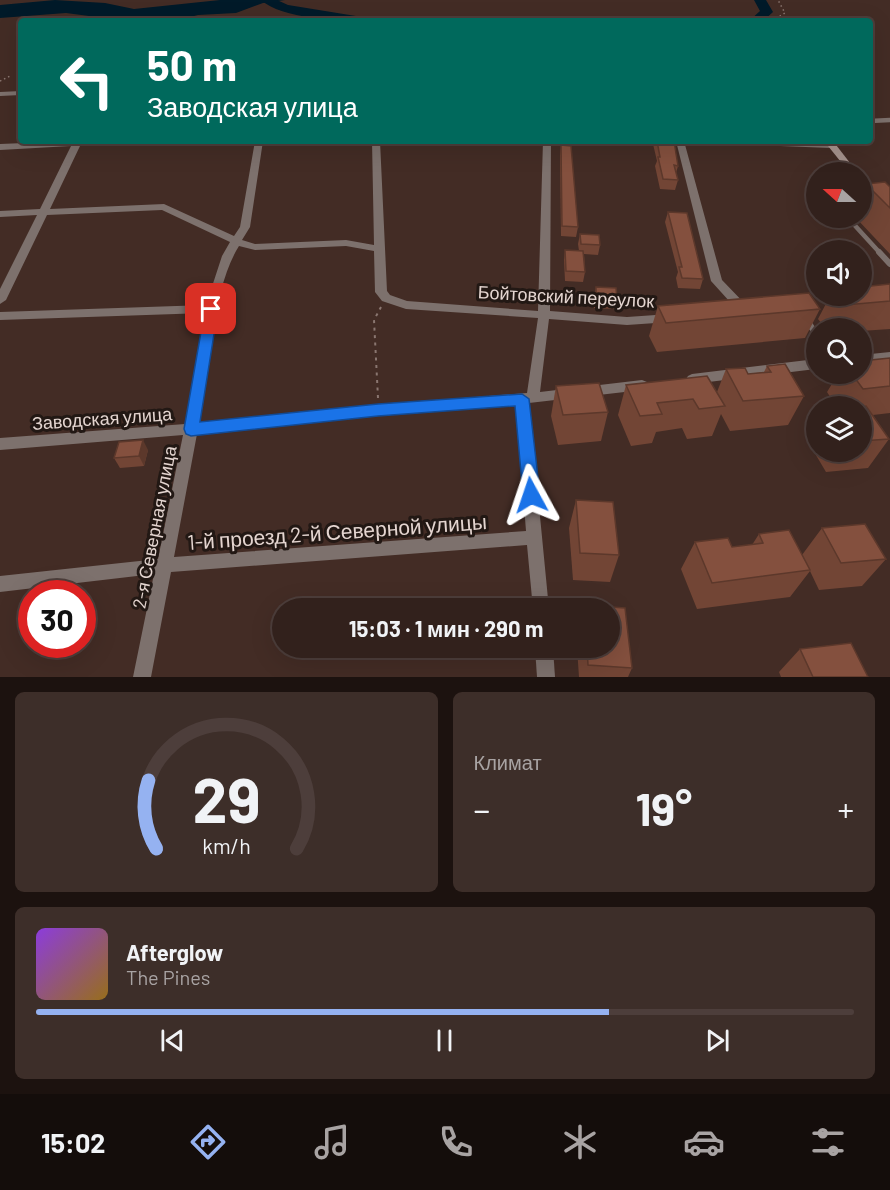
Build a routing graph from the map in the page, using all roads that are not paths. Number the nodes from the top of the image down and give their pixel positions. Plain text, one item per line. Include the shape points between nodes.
1 (18, 93) edge
2 (0, 94) edge
3 (890, 120) edge
4 (873, 121) edge
5 (46, 144) edge
6 (76, 144) edge
7 (258, 144) edge
8 (376, 144) edge
9 (547, 144) edge
10 (681, 144) edge
11 (830, 144) edge
12 (0, 147) edge
13 (845, 162) edge
14 (872, 199) edge
15 (42, 211) junction
16 (0, 214) edge
17 (890, 216) edge
18 (857, 228) edge
19 (238, 242) junction
20 (379, 249) junction
21 (890, 264) edge
22 (0, 300) edge
23 (211, 309) junction
24 (745, 312) edge
25 (544, 314) junction
26 (0, 315) edge
27 (680, 317) edge
28 (804, 317) edge
29 (806, 320) edge
30 (890, 356) edge
31 (872, 358) edge
32 (806, 365) edge
33 (675, 381) edge
34 (651, 384) edge
35 (528, 399) junction
36 (191, 429) junction
37 (0, 444) edge
38 (535, 537) junction
39 (166, 565) junction
40 (0, 584) edge
41 (540, 598) edge
42 (545, 658) edge
43 (142, 677) edge
44 (546, 677) edge

1 - 2 street
3 - 4 lane
5 - 12 street
6 - 15 street
7 - 19 street, 2-я Северная улица via 244,228
8 - 20 street
9 - 25 street
10 - 24 street via 717,281
11 - 13 street
14 - 17 street
15 - 16 street
15 - 19 street via 165,207
15 - 22 street
18 - 21 lane
19 - 20 street via 255,247 346,243
19 - 23 street, 2-я Северная улица via 227,256
20 - 25 street, Бойтовский переулок via 381,292 386,298 406,305
23 - 26 street
23 - 36 street, 2-я Северная улица
25 - 27 street, Бойтовский переулок via 632,321
25 - 35 street
28 - 29 lane
30 - 31 street
32 - 33 street
34 - 35 street, Заводская улица
35 - 36 street, Заводская улица
35 - 38 street
36 - 37 street, Заводская улица
36 - 39 street, 2-я Северная улица
38 - 39 street, 1-й проезд 2-й Северной улицы
38 - 41 street
39 - 40 street, 1-й проезд 2-й Северной улицы
39 - 43 street, 2-я Северная улица
42 - 44 street

